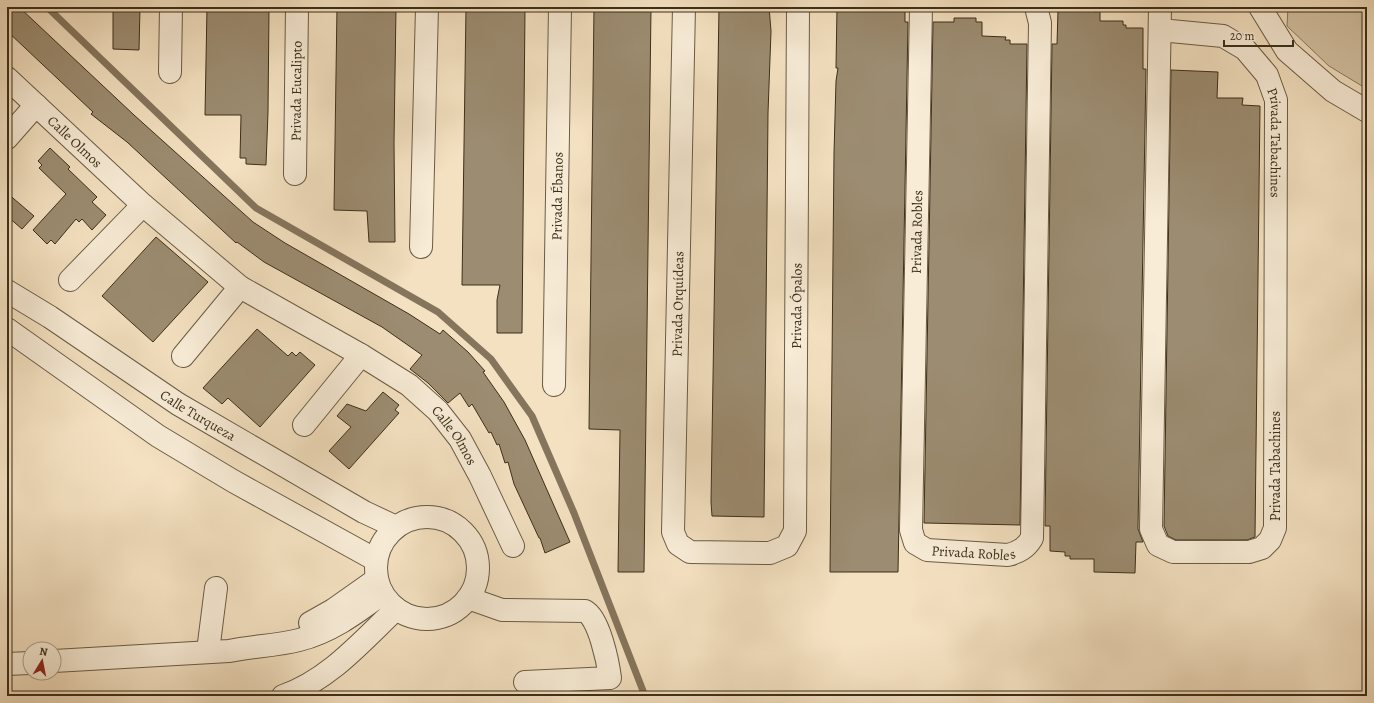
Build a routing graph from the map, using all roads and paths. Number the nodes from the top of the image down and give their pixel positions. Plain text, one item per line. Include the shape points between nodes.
1 (171, 7) edge
2 (297, 7) edge
3 (427, 7) edge
4 (560, 7) edge
5 (684, 7) edge
6 (798, 7) edge
7 (921, 7) edge
8 (1036, 7) edge
9 (1160, 7) edge
10 (1260, 7) edge
11 (1160, 30) junction
12 (170, 72) dead end
13 (7, 78) edge
14 (36, 105) junction
15 (1367, 111) edge
16 (7, 138) edge
17 (295, 174) dead end
18 (143, 205) junction
19 (422, 247) dead end
20 (70, 280) dead end
21 (240, 287) junction
22 (7, 291) edge
23 (7, 329) edge
24 (361, 355) junction
25 (183, 356) dead end
26 (554, 385) dead end
27 (304, 425) dead end
28 (396, 527) junction
29 (513, 546) dead end
30 (731, 552) joint
31 (383, 585) junction
32 (216, 588) dead end
33 (468, 598) junction
34 (208, 652) junction
35 (62, 661) edge
36 (22, 663) edge
37 (7, 664) edge
38 (525, 682) dead end
39 (283, 696) edge

1 - 12 street
2 - 17 street, Privada Eucalipto
3 - 19 street
4 - 26 street, Privada Ébanos
5 - 30 street, Privada Orquídeas via 673,532 678,544 690,552
6 - 30 street, Privada Ópalos via 795,531 787,546 770,553
7 - 8 street, Privada Robles via 911,530 915,543 927,550 1008,554 1019,552 1032,538 1040,23
9 - 11 street, Privada Tabachines
10 - 15 street via 1287,51 1333,91
11 - 11 street, Privada Tabachines via 1223,36 1245,49 1267,75 1276,100 1274,528 1270,540 1262,548 1248,552 1173,552 1158,545 1151,529
13 - 14 street, Calle Olmos
14 - 16 street
14 - 18 street, Calle Olmos
18 - 20 street
18 - 21 street, Calle Olmos
21 - 24 street, Calle Olmos
21 - 25 street
22 - 28 street, Calle Turqueza via 50,317 178,404 364,512
23 - 31 street via 158,436 233,481
24 - 27 street
24 - 29 street, Calle Olmos via 409,385 438,412 460,439
28 - 31 street via 385,538
28 - 33 street via 426,517 450,523 462,532 475,553 478,568 475,584
31 - 33 street via 410,616 434,618 456,609
31 - 34 street via 288,634 258,645
31 - 39 street via 332,670
32 - 34 street
33 - 38 street via 502,610 585,610 592,617 607,656 610,678
34 - 35 street
36 - 37 street

